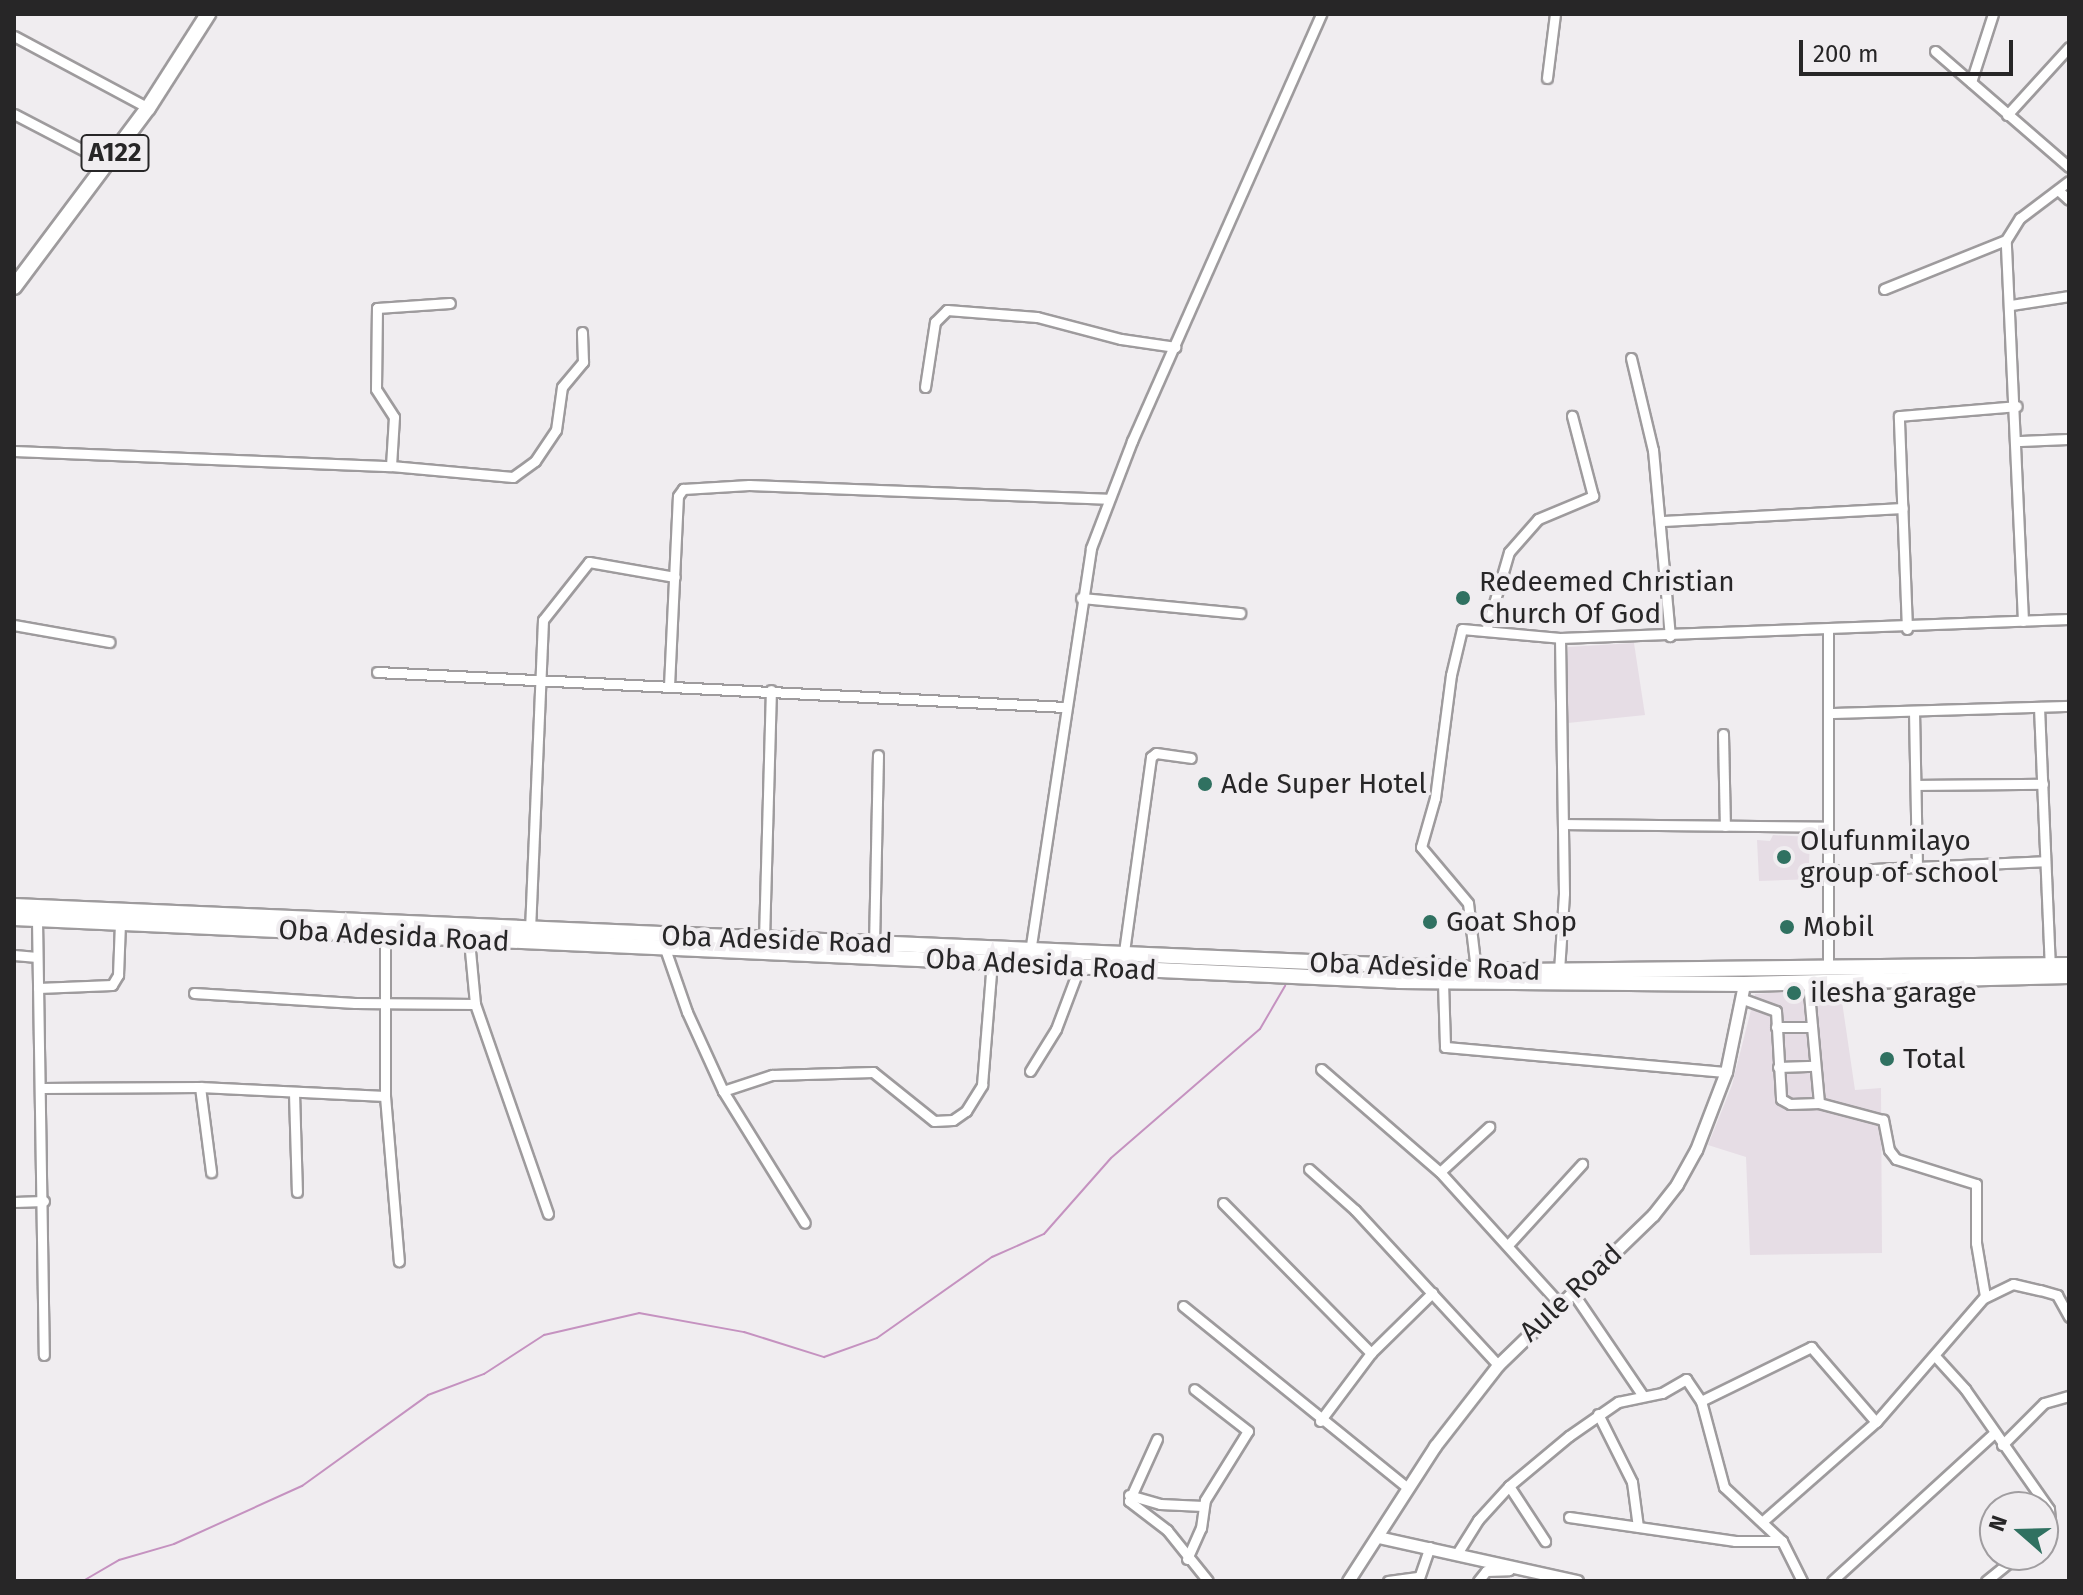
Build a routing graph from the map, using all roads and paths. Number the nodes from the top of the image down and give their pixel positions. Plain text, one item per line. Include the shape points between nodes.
1 (208, 14) edge
2 (1321, 14) edge
3 (1555, 14) edge
4 (1993, 14) edge
5 (14, 36) edge
6 (2069, 47) edge
7 (1935, 51) dead end
8 (1547, 78) dead end
9 (1971, 82) junction
10 (148, 108) junction
11 (14, 114) edge
12 (2007, 115) junction
13 (108, 163) junction
14 (2069, 167) edge
15 (2069, 181) edge
16 (2059, 191) junction
17 (2069, 200) edge
18 (2006, 240) junction
19 (14, 287) edge
20 (1884, 289) dead end
21 (2069, 296) edge
22 (450, 303) dead end
23 (2011, 305) junction
24 (582, 332) dead end
25 (1175, 347) junction
26 (1631, 358) dead end
27 (925, 387) dead end
28 (2017, 406) junction
29 (1572, 416) dead end
30 (2069, 439) edge
31 (2019, 441) junction
32 (14, 451) edge
33 (391, 466) junction
34 (1107, 499) junction
35 (1903, 508) junction
36 (1663, 521) junction
37 (675, 577) junction
38 (1081, 598) junction
39 (1240, 613) dead end
40 (2069, 619) edge
41 (2023, 621) junction
42 (14, 625) edge
43 (1907, 629) junction
44 (1486, 631) junction
45 (1828, 631) junction
46 (1670, 636) junction
47 (1560, 638) junction
48 (109, 642) dead end
49 (377, 672) dead end
50 (539, 681) junction
51 (669, 686) junction
52 (771, 690) junction
53 (2069, 706) edge
54 (1065, 707) junction
55 (2039, 707) junction
56 (1914, 711) junction
57 (1829, 713) junction
58 (1723, 734) dead end
59 (878, 755) dead end
60 (1191, 758) dead end
61 (2043, 784) junction
62 (1916, 785) junction
63 (1563, 824) junction
64 (1725, 826) junction
65 (1828, 827) junction
66 (2045, 861) junction
67 (1917, 865) junction
68 (1828, 871) junction
69 (14, 906) edge
70 (14, 918) edge
71 (37, 920) junction
72 (185, 920) junction
73 (120, 923) junction
74 (526, 925) junction
75 (385, 930) junction
76 (764, 939) junction
77 (469, 940) junction
78 (663, 942) junction
79 (874, 945) junction
80 (1030, 952) junction
81 (14, 955) edge
82 (37, 957) junction
83 (992, 962) junction
84 (1122, 963) junction
85 (2050, 965) junction
86 (2069, 965) edge
87 (1079, 968) junction
88 (1828, 969) junction
89 (1476, 970) junction
90 (1559, 971) junction
91 (2023, 971) junction
92 (1399, 974) junction
93 (2069, 976) edge
94 (1443, 982) junction
95 (1808, 982) junction
96 (38, 988) junction
97 (1743, 991) junction
98 (194, 993) dead end
99 (384, 1003) junction
100 (475, 1004) junction
101 (1776, 1027) junction
102 (1812, 1027) junction
103 (1815, 1066) junction
104 (1778, 1067) junction
105 (1321, 1069) dead end
106 (1030, 1071) dead end
107 (1726, 1072) junction
108 (200, 1087) junction
109 (41, 1088) junction
110 (723, 1091) junction
111 (294, 1093) junction
112 (385, 1096) junction
113 (1819, 1103) junction
114 (1489, 1127) dead end
115 (1582, 1164) dead end
116 (1309, 1169) dead end
117 (211, 1172) dead end
118 (1440, 1172) junction
119 (297, 1192) dead end
120 (44, 1201) junction
121 (14, 1202) edge
122 (1223, 1203) dead end
123 (548, 1214) dead end
124 (805, 1223) dead end
125 (1508, 1245) junction
126 (399, 1261) dead end
127 (1571, 1290) junction
128 (1432, 1293) junction
129 (1984, 1298) junction
130 (1558, 1302) junction
131 (1183, 1306) dead end
132 (2069, 1317) edge
133 (1371, 1353) junction
134 (44, 1355) dead end
135 (1935, 1356) junction
136 (1498, 1365) junction
137 (1194, 1389) dead end
138 (1643, 1396) junction
139 (2069, 1396) edge
140 (1701, 1401) junction
141 (1598, 1414) junction
142 (1320, 1421) junction
143 (1876, 1422) junction
144 (1994, 1433) junction
145 (1157, 1439) dead end
146 (2002, 1445) junction
147 (1509, 1486) junction
148 (1408, 1488) junction
149 (2036, 1491) edge
150 (1129, 1495) junction
151 (1203, 1506) junction
152 (1569, 1517) dead end
153 (1762, 1522) junction
154 (1638, 1527) junction
155 (1378, 1537) junction
156 (1545, 1541) dead end
157 (1782, 1541) junction
158 (1430, 1547) junction
159 (1458, 1552) junction
160 (1187, 1559) junction
161 (1508, 1566) junction
162 (1417, 1579) edge
163 (1208, 1581) edge
164 (1348, 1581) edge
165 (1388, 1581) edge
166 (1478, 1581) edge
167 (1514, 1581) edge
168 (1577, 1581) edge
169 (1802, 1581) edge
170 (1832, 1581) edge

1 - 10 main road, A122
2 - 25 street
3 - 8 street
4 - 9 street
5 - 10 street
6 - 12 street
7 - 9 street
9 - 12 street
10 - 13 main road, A122
11 - 13 street
12 - 14 street
13 - 19 main road, A122
15 - 16 street
16 - 17 street
16 - 18 street via 2020,218
18 - 20 street
18 - 23 street
21 - 23 street
22 - 33 street via 378,306 376,389 394,417
23 - 28 street
24 - 33 street via 583,362 562,387 556,430 519,476
25 - 27 street via 1037,317 947,310 935,322
25 - 34 street
26 - 36 street
28 - 31 street
28 - 35 street via 1899,416
29 - 44 street via 1593,496 1538,519 1509,552
30 - 31 street
31 - 41 street
32 - 33 street
34 - 37 street via 749,485 683,489 678,496
34 - 38 street
35 - 36 street
35 - 43 street
36 - 46 street
37 - 50 street via 585,563 543,620
37 - 51 street
38 - 39 street
38 - 54 street
40 - 41 street
41 - 43 street
42 - 48 street
43 - 45 street
44 - 47 street
44 - 89 street via 1462,629 1458,634 1435,798 1421,847 1468,903
45 - 46 street
45 - 57 street
46 - 47 street
47 - 63 street
49 - 50 street
50 - 51 street
50 - 74 street
51 - 52 street
52 - 54 street
52 - 76 street
53 - 55 street
54 - 80 street
55 - 56 street
55 - 61 street
56 - 57 street
56 - 62 street
57 - 65 street
58 - 64 street
59 - 79 street
60 - 84 street via 1156,753 1151,757
61 - 62 street
61 - 66 street
62 - 67 street
63 - 64 street
63 - 90 street
64 - 65 street
65 - 68 street
66 - 67 street
66 - 85 street
67 - 68 street
68 - 88 street
69 - 72 main road
70 - 71 main road, Oba Adesida Road
71 - 73 main road, Oba Adesida Road
71 - 82 street
72 - 73 main road, Oba Adesida Road
72 - 75 main road, Oba Adesida Road
73 - 96 street via 118,975 112,985
74 - 75 main road, Oba Adeside Road
74 - 78 main road, Oba Adeside Road
75 - 77 main road, Oba Adesida Road
75 - 99 street
76 - 78 main road, Oba Adeside Road
76 - 79 main road, Oba Adeside Road
77 - 78 main road, Oba Adesida Road
77 - 100 street
78 - 83 main road, Oba Adesida Road
78 - 110 street
79 - 80 main road, Oba Adeside Road
80 - 84 main road, Oba Adeside Road
81 - 82 street
82 - 96 street
83 - 87 main road, Oba Adesida Road
83 - 110 street via 982,1085 966,1111 953,1120 934,1121 873,1072 772,1075
84 - 87 main road, Oba Adesida Road
84 - 92 main road, Oba Adesida Road
85 - 86 main road, Oba Adeside Road
85 - 91 main road, Oba Adeside Road
87 - 106 street via 1056,1029
88 - 90 main road, Oba Adeside Road
88 - 91 main road, Oba Adeside Road
89 - 90 main road, Oba Adeside Road
89 - 92 main road, Oba Adeside Road
91 - 93 main road, Oba Adesida Road
91 - 95 main road, Oba Adesida Road
92 - 94 main road, Oba Adesida Road
94 - 97 main road, Oba Adesida Road
94 - 107 street via 1445,1047
95 - 97 main road, Oba Adesida Road
95 - 102 street
96 - 109 street
97 - 101 street via 1775,1008
97 - 107 street, Aule Road
98 - 99 street
99 - 100 street
99 - 112 street
100 - 123 street
101 - 102 street
101 - 104 street
102 - 103 street
103 - 104 street
103 - 113 street
104 - 113 street via 1778,1094 1785,1103
105 - 118 street
107 - 127 street, Aule Road via 1677,1184 1653,1215
108 - 109 street
108 - 111 street
108 - 117 street
109 - 120 street
110 - 124 street
111 - 112 street
111 - 119 street
112 - 126 street
113 - 129 street via 1883,1120 1896,1159 1976,1184 1976,1243
114 - 118 street
115 - 125 street
116 - 128 street
118 - 125 street
120 - 121 street
120 - 134 street
122 - 133 street
125 - 130 street
127 - 130 street, Aule Road
127 - 138 street
128 - 133 street
128 - 136 street
129 - 132 street via 2009,1285 2030,1287 2057,1295
129 - 135 street
130 - 136 street, Aule Road
131 - 142 street
133 - 142 street
135 - 143 street
135 - 144 street
136 - 148 street, Aule Road
137 - 151 street via 1247,1429
138 - 140 street via 1662,1393 1686,1379
138 - 141 street via 1627,1398
139 - 146 street via 2044,1403
140 - 143 street via 1811,1347
140 - 153 street via 1724,1487
141 - 147 street
141 - 154 street via 1632,1482
142 - 148 street
143 - 153 street
144 - 146 street
144 - 170 street
145 - 150 street
146 - 149 street
147 - 156 street
147 - 159 street
148 - 155 street, Aule Road
150 - 151 street via 1160,1504
150 - 160 street via 1131,1504 1167,1530
151 - 160 street via 1201,1528
152 - 154 street
153 - 157 street
154 - 157 street via 1735,1541
155 - 158 street
155 - 164 street, Aule Road
157 - 169 street
158 - 159 street
158 - 162 street
159 - 161 street
160 - 163 street
161 - 166 street via 1486,1571
161 - 167 street
161 - 168 street
162 - 165 street

